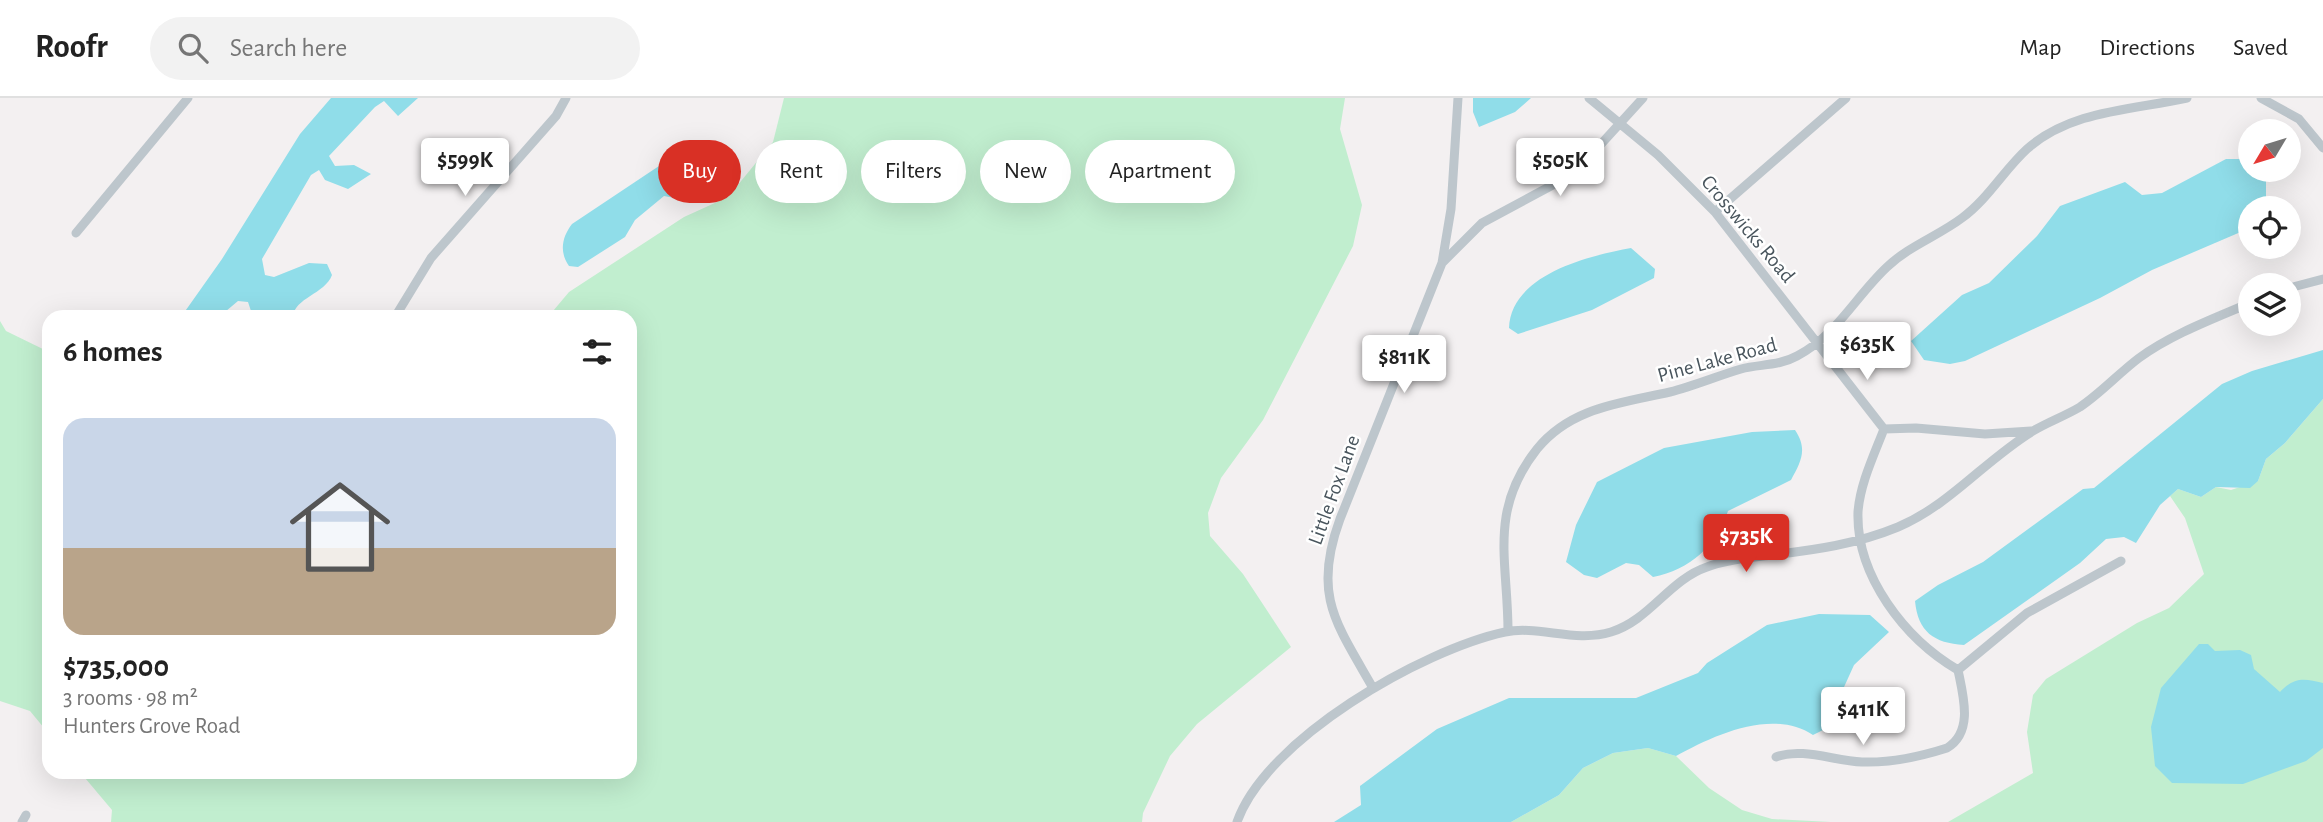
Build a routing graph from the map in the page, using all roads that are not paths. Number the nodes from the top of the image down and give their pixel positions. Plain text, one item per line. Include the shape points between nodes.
1 (188, 98) edge
2 (566, 98) edge
3 (1458, 98) edge
4 (1590, 98) edge
5 (1643, 98) edge
6 (1846, 98) edge
7 (2186, 98) edge
8 (2260, 98) edge
9 (1619, 125) junction
10 (2323, 148) edge
11 (1715, 212) junction
12 (76, 233) dead end
13 (1441, 263) junction
14 (2323, 279) edge
15 (2301, 285) edge
16 (2238, 309) edge
17 (398, 310) edge
18 (1818, 342) junction
19 (1884, 429) junction
20 (2032, 431) junction
21 (1861, 540) junction
22 (2121, 561) dead end
23 (1508, 631) junction
24 (1958, 670) junction
25 (1373, 688) junction
26 (1776, 757) dead end
27 (1237, 822) edge

1 - 12 street
2 - 17 street via 556,116 431,258
3 - 13 street, Little Fox Lane via 1451,209
4 - 9 street, Crosswicks Road
5 - 9 street
6 - 11 street
7 - 18 street, Pine Lake Road via 2106,112 2051,132 2014,161 1963,218 1887,267 1844,320
8 - 10 street via 2299,119
9 - 11 street, Crosswicks Road via 1658,155
9 - 13 street via 1582,165 1482,223
11 - 18 street, Crosswicks Road
13 - 25 street, Little Fox Lane via 1328,559 1327,585 1335,617
14 - 15 street
16 - 20 street via 2160,345 2090,400
18 - 19 street, Crosswicks Road
18 - 23 street, Pine Lake Road via 1779,363 1595,408 1555,431 1518,477 1506,516 1502,548
19 - 20 street via 1985,434
19 - 21 street via 1858,510
20 - 21 street via 1930,509
21 - 23 street via 1702,568 1678,582 1641,617 1612,632 1584,636
21 - 24 street via 1877,586 1895,615 1928,650
22 - 24 street via 2028,613
23 - 25 street via 1449,652
24 - 26 street via 1965,714 1955,744 1947,748 1895,761 1860,762 1796,753
25 - 27 street via 1283,756 1255,788

